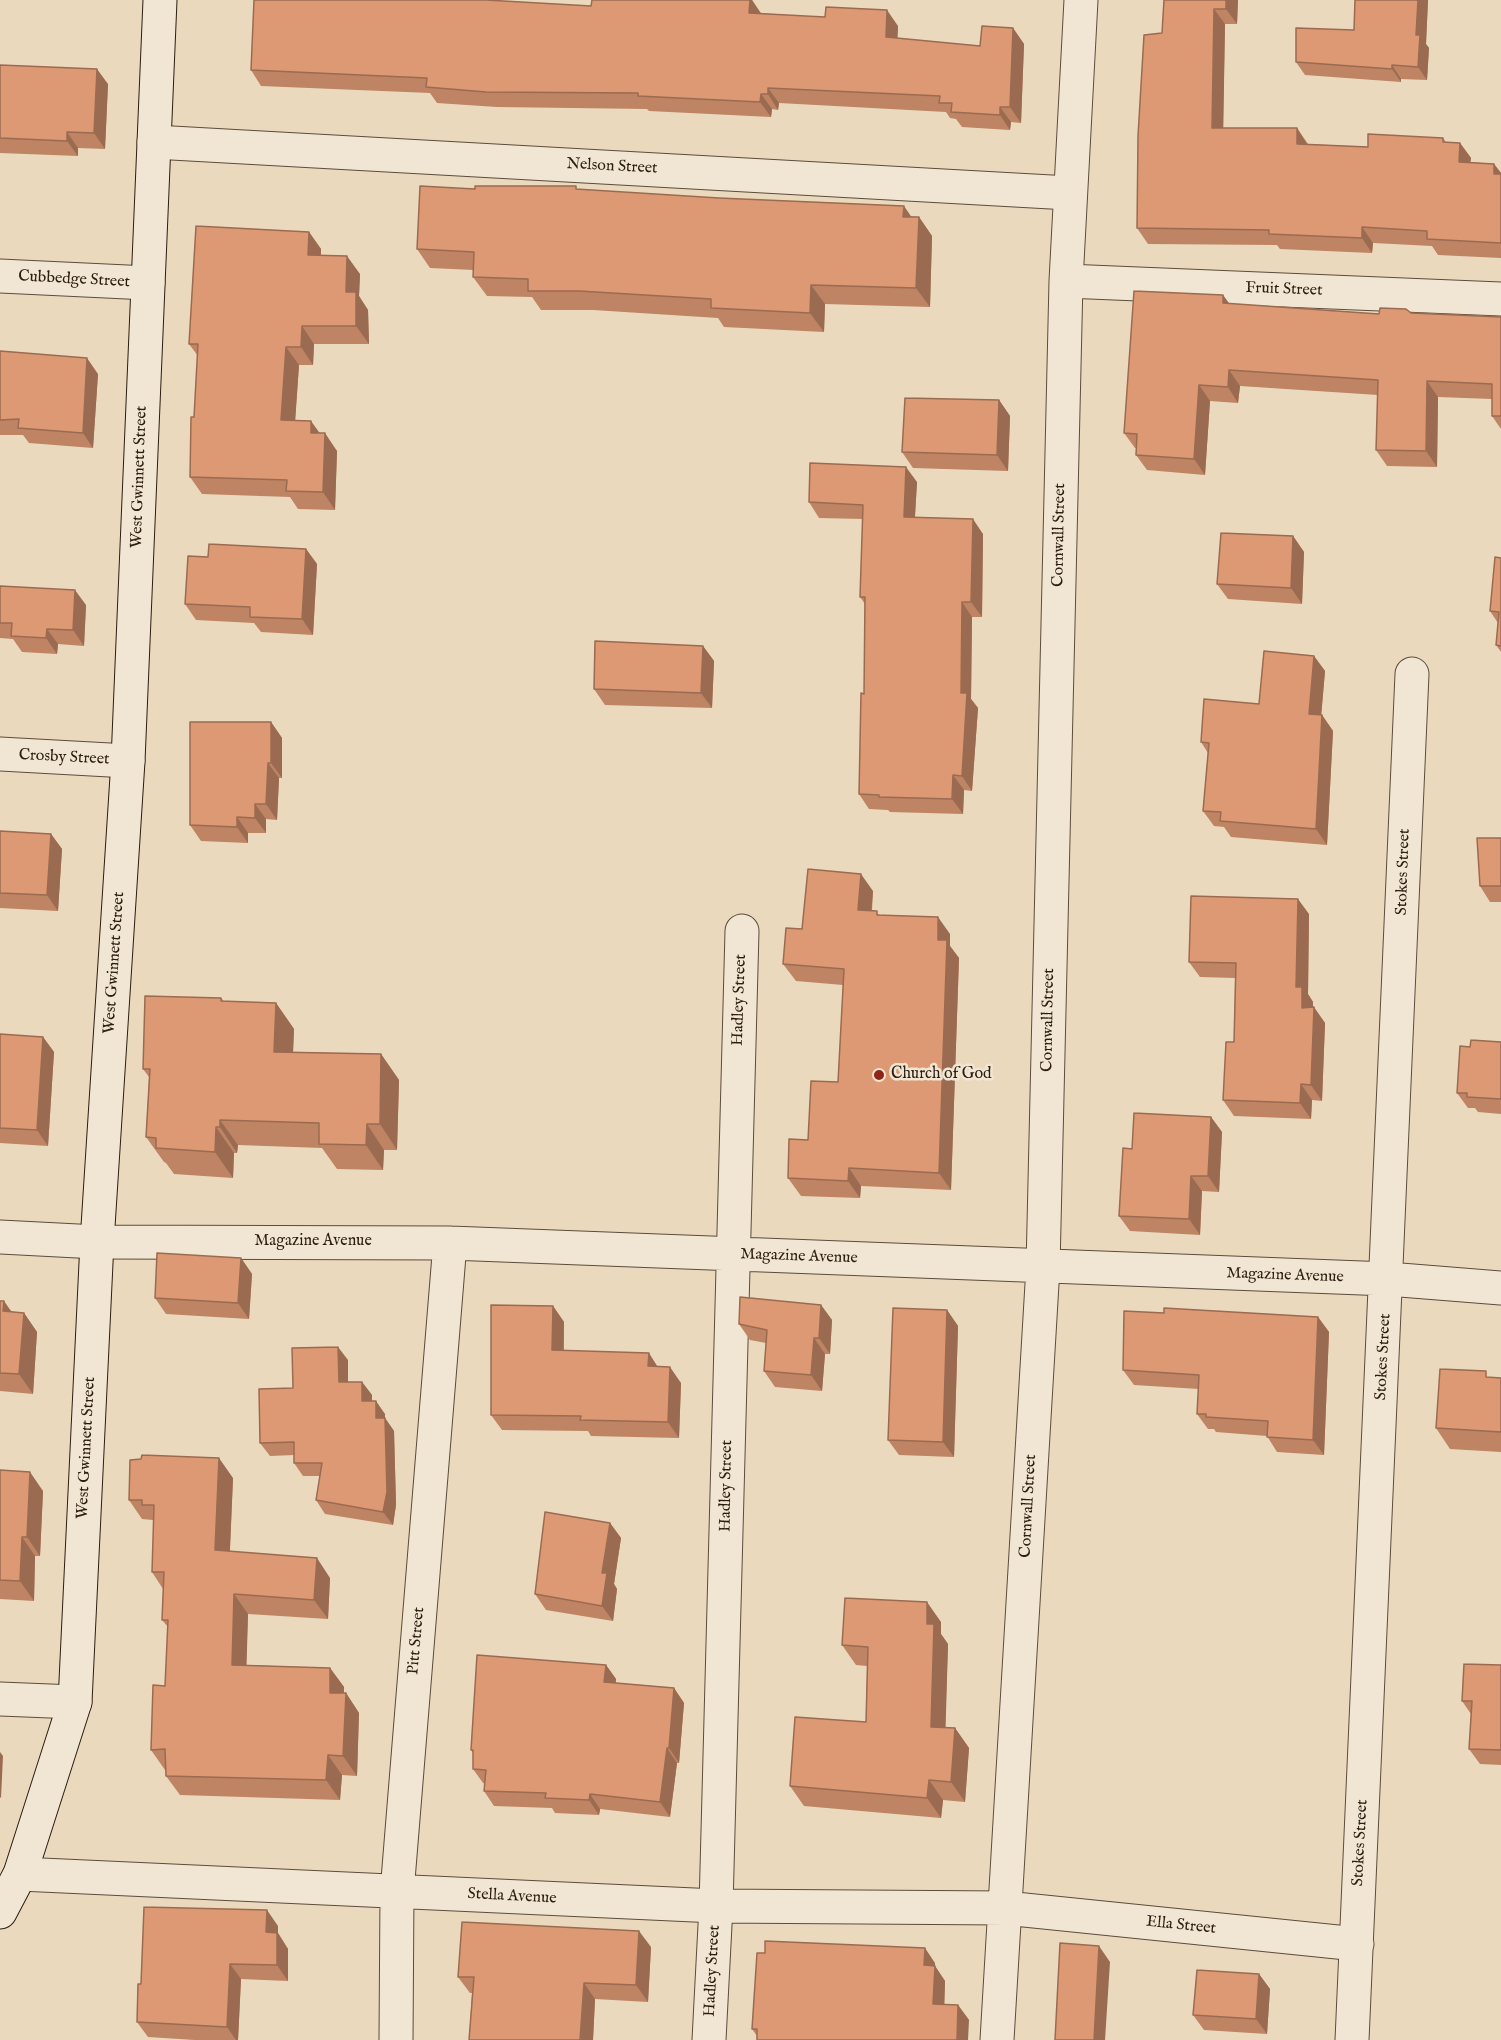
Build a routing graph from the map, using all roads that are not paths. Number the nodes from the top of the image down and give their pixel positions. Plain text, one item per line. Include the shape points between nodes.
1 (160, 0) edge
2 (1081, 0) edge
3 (154, 142) junction
4 (1069, 193) junction
5 (0, 276) edge
6 (1066, 281) junction
7 (148, 283) junction
8 (1501, 299) edge
9 (1412, 674) dead end
10 (0, 754) edge
11 (128, 761) junction
12 (742, 931) dead end
13 (0, 1237) edge
14 (97, 1242) junction
15 (450, 1243) junction
16 (733, 1254) junction
17 (1043, 1267) junction
18 (1388, 1280) junction
19 (1501, 1287) edge
20 (0, 1699) edge
21 (75, 1702) junction
22 (20, 1874) junction
23 (396, 1892) junction
24 (716, 1906) junction
25 (1005, 1908) junction
26 (0, 1911) edge
27 (1357, 1944) junction
28 (396, 2040) edge
29 (709, 2040) edge
30 (997, 2040) edge
31 (1352, 2040) edge

1 - 3 street, West Gwinnett Street
2 - 4 street, Cornwall Street
3 - 4 street, Nelson Street
3 - 7 street, West Gwinnett Street
4 - 6 street, Cornwall Street
5 - 7 street, Cubbedge Street
6 - 8 street, Fruit Street
6 - 17 street, Cornwall Street
7 - 11 street, West Gwinnett Street
9 - 18 street, Stokes Street
10 - 11 street, Crosby Street
11 - 14 street, West Gwinnett Street
12 - 16 street, Hadley Street
13 - 14 street, Magazine Avenue
14 - 15 street, Magazine Avenue
14 - 21 street, West Gwinnett Street
15 - 16 street, Magazine Avenue
15 - 23 street, Pitt Street
16 - 17 street, Magazine Avenue
16 - 24 street, Hadley Street
17 - 18 street, Magazine Avenue
17 - 25 street, Cornwall Street
18 - 19 street, Magazine Avenue
18 - 27 street, Stokes Street
20 - 21 street
21 - 22 street, West Gwinnett Street
22 - 23 street, Stella Avenue
22 - 26 street, West Gwinnett Street
23 - 24 street, Stella Avenue
23 - 28 street, Pitt Street
24 - 25 street, Stella Avenue
24 - 29 street, Hadley Street
25 - 27 street, Ella Street
25 - 30 street, Cornwall Street
27 - 31 street, Stokes Street

